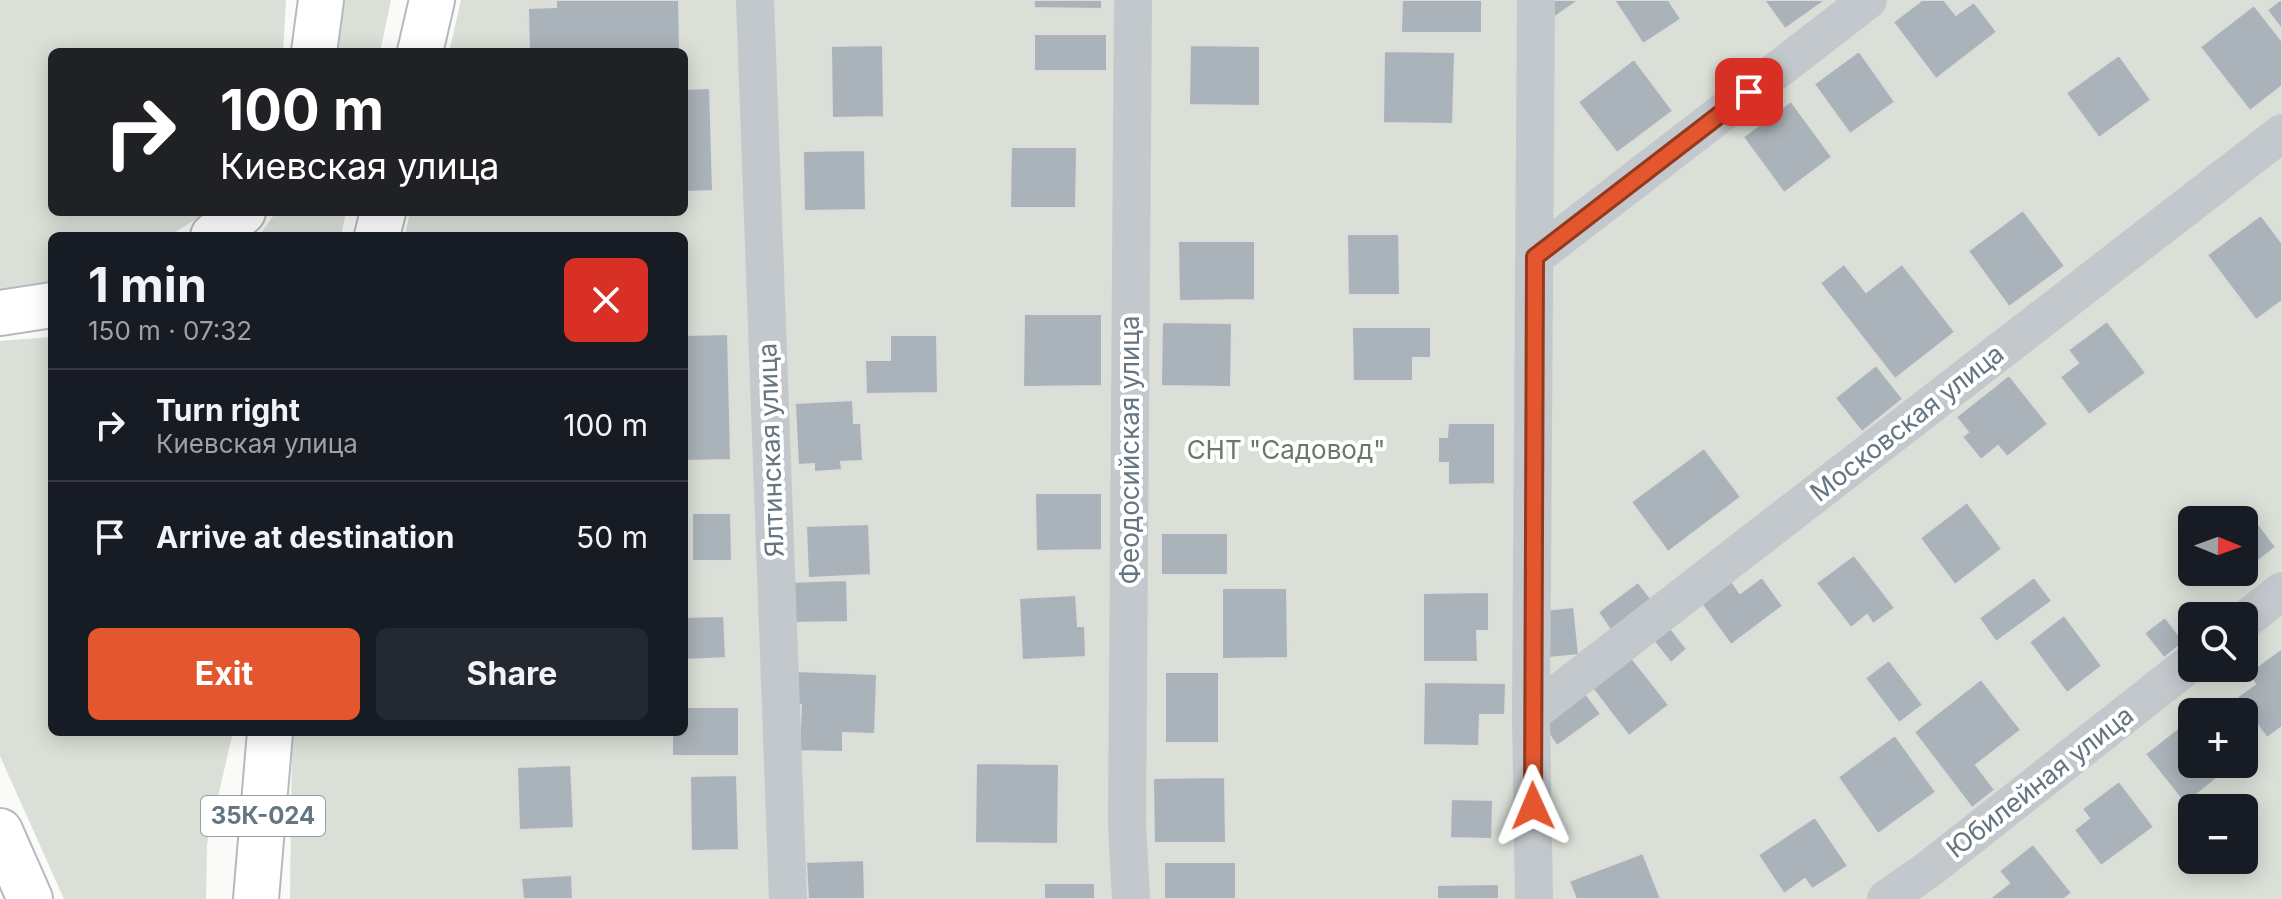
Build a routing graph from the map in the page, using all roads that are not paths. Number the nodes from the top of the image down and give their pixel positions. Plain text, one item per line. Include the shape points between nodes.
1 (321, 0) edge
2 (432, 0) edge
3 (755, 0) edge
4 (1133, 0) edge
5 (1536, 0) edge
6 (1868, 0) edge
7 (315, 48) edge
8 (421, 48) edge
9 (2282, 133) edge
10 (238, 216) edge
11 (218, 232) edge
12 (1535, 257) junction
13 (48, 306) edge
14 (0, 313) edge
15 (2282, 591) edge
16 (2258, 610) edge
17 (2178, 673) edge
18 (1531, 714) junction
19 (270, 736) edge
20 (0, 831) edge
21 (30, 899) edge
22 (256, 899) edge
23 (788, 899) edge
24 (1131, 899) edge
25 (1534, 899) edge
26 (1886, 899) edge

1 - 7 main road
2 - 8 main road
3 - 23 street, Ялтинская улица
4 - 24 street, Феодосийская улица via 1127,824
5 - 12 street
6 - 12 street
9 - 18 street, Московская улица
10 - 11 main road
12 - 18 street
13 - 14 main road
15 - 16 street
17 - 26 street, Юбилейная улица
18 - 25 street
19 - 22 main road, 35К-024
20 - 21 main road

